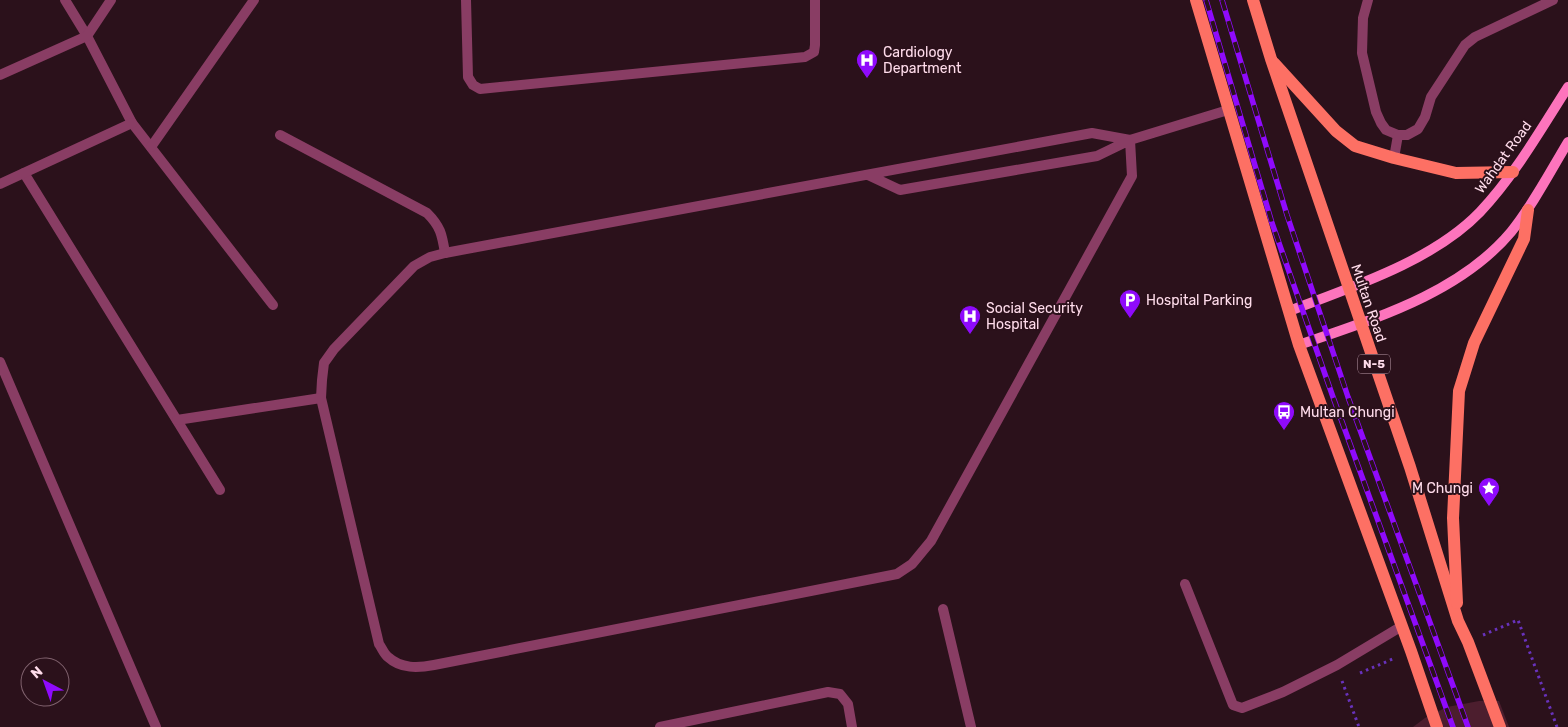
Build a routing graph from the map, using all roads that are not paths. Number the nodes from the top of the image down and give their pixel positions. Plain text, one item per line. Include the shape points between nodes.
1 (64, 0) edge
2 (111, 0) edge
3 (254, 0) edge
4 (466, 0) edge
5 (814, 0) edge
6 (1196, 0) edge
7 (1253, 0) edge
8 (1368, 0) edge
9 (1553, 0) edge
10 (87, 36) junction
11 (1271, 59) junction
12 (0, 75) edge
13 (1568, 87) edge
14 (1228, 110) junction
15 (132, 123) junction
16 (280, 135) dead end
17 (1398, 136) junction
18 (1130, 140) junction
19 (1568, 142) edge
20 (151, 147) junction
21 (1394, 158) junction
22 (1513, 172) junction
23 (24, 173) junction
24 (868, 175) junction
25 (0, 184) edge
26 (1528, 210) junction
27 (445, 253) junction
28 (1348, 288) junction
29 (273, 305) dead end
30 (1289, 311) junction
31 (1360, 323) junction
32 (1299, 345) junction
33 (0, 362) edge
34 (321, 398) junction
35 (177, 420) junction
36 (220, 490) dead end
37 (1185, 584) dead end
38 (943, 609) dead end
39 (1458, 621) junction
40 (1402, 626) junction
41 (156, 727) edge
42 (660, 727) edge
43 (852, 727) edge
44 (971, 727) edge
45 (1437, 727) edge
46 (1500, 727) edge

1 - 10 street
2 - 10 street
3 - 20 street
4 - 5 street via 468,76 480,89 805,57 814,52
6 - 14 main road
7 - 11 main road, Multan Road / N-5
8 - 17 street via 1363,18 1362,53 1378,117 1386,130
9 - 17 street via 1464,45 1431,97 1422,124 1407,135
10 - 12 street
10 - 15 street
11 - 21 main road via 1336,131 1355,146
11 - 28 main road, Multan Road / N-5
13 - 22 main road, Wahdat Road
14 - 18 street
14 - 30 main road
15 - 20 street
15 - 23 street
16 - 27 street via 427,214 441,232
17 - 21 street
18 - 24 street via 1092,133
18 - 24 street via 1097,156 900,190
18 - 34 street via 1132,176 931,541 912,564 897,574 418,668 402,665 388,657 379,644
19 - 26 main road
20 - 29 street
21 - 22 main road via 1456,173
22 - 28 main road, Wahdat Road via 1480,212 1456,233 1417,258
23 - 25 street
23 - 35 street
24 - 27 street
26 - 31 main road via 1494,250 1468,272 1410,304
26 - 39 main road via 1524,239 1474,343 1459,391 1453,518
27 - 34 street via 414,266 334,349 324,363
28 - 30 main road, Wahdat Road
28 - 31 main road, Multan Road / N-5
30 - 32 main road
31 - 32 main road
31 - 39 main road, Multan Road / N-5 via 1410,467
32 - 40 main road
33 - 41 street
34 - 35 street
35 - 36 street
37 - 40 street via 1233,705 1242,708 1337,665
38 - 44 street
39 - 46 main road, Multan Road / N-5
40 - 45 main road
42 - 43 street via 828,692 840,694 848,704

